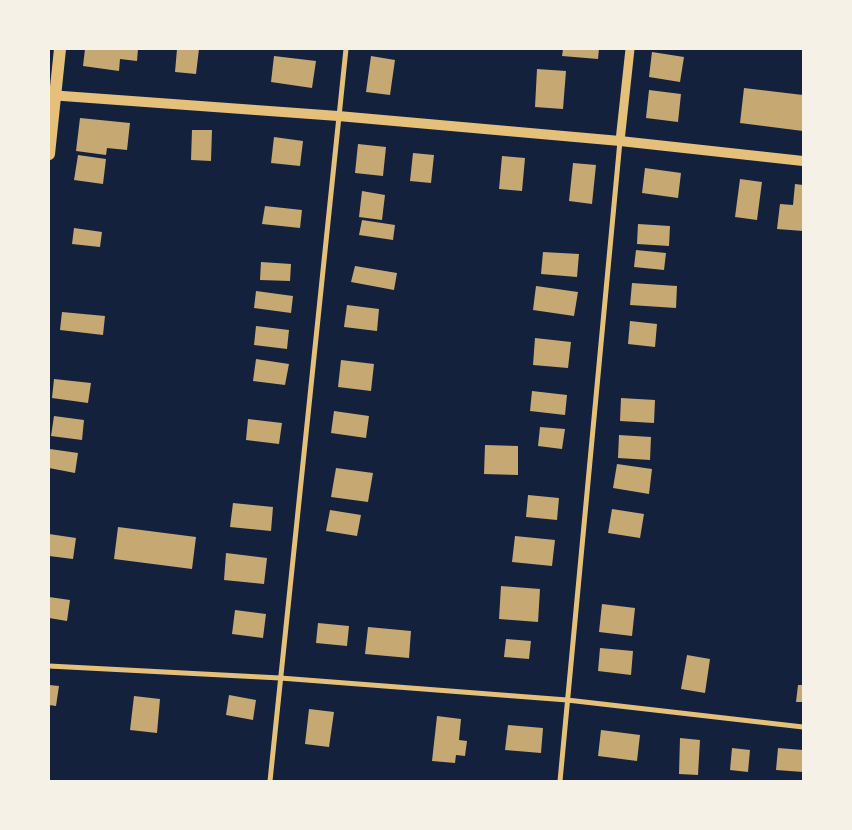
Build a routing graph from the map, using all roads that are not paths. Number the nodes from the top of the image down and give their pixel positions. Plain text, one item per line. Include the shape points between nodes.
1 (60, 49) edge
2 (346, 49) edge
3 (630, 49) edge
4 (52, 95) edge
5 (338, 116) junction
6 (620, 141) junction
7 (49, 154) edge
8 (803, 162) edge
9 (49, 666) edge
10 (280, 678) junction
11 (567, 700) junction
12 (803, 727) edge
13 (270, 781) edge
14 (560, 781) edge

1 - 4 main road
2 - 5 street
3 - 6 street
4 - 5 main road
4 - 7 main road
5 - 6 main road
5 - 10 street
6 - 8 main road
6 - 11 street
9 - 10 street
10 - 11 street
10 - 13 street
11 - 12 street
11 - 14 street

